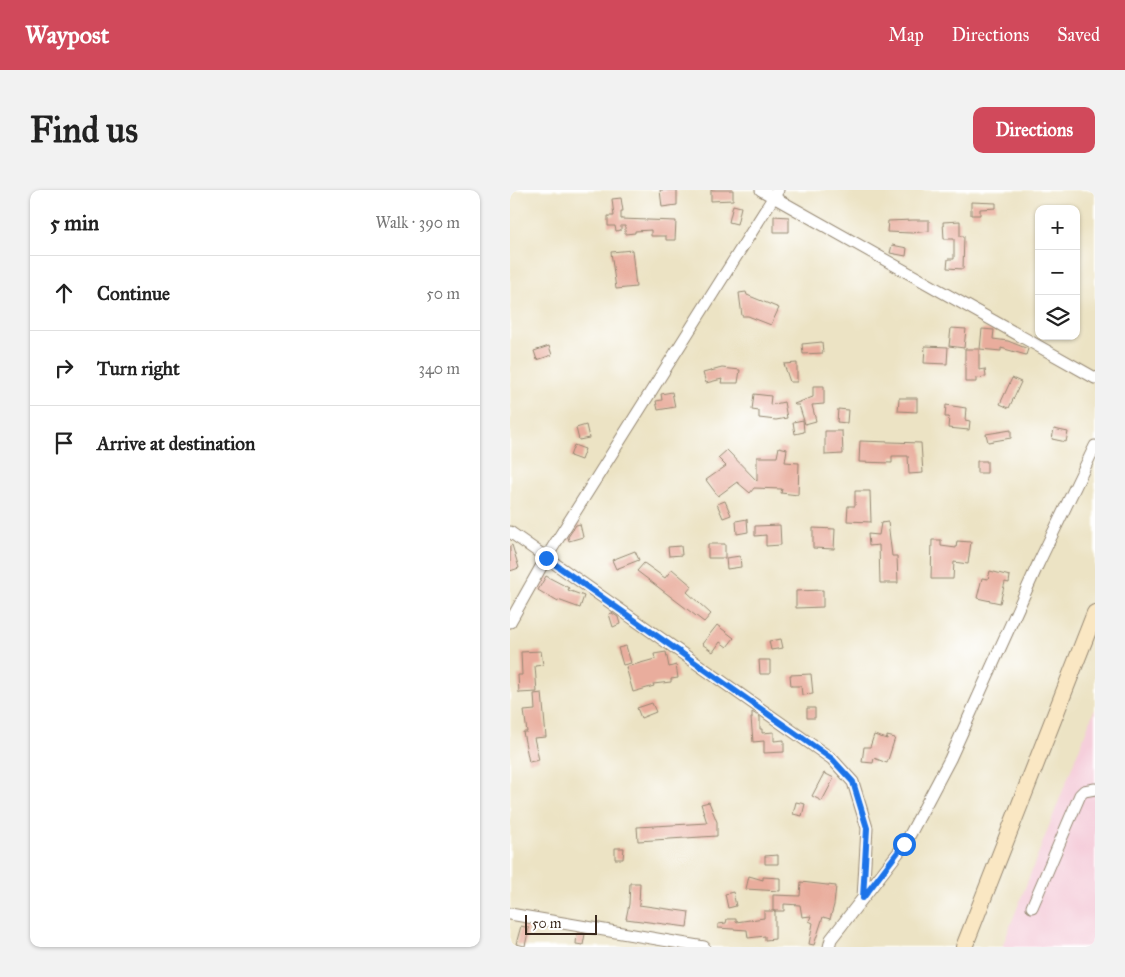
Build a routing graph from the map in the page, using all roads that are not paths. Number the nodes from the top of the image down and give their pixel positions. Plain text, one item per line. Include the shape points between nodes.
1 (761, 190) edge
2 (776, 194) edge
3 (1095, 378) edge
4 (1095, 446) edge
5 (510, 532) edge
6 (546, 558) junction
7 (1095, 613) edge
8 (510, 622) edge
9 (1095, 789) edge
10 (863, 898) junction
11 (1032, 907) dead end
12 (510, 914) edge
13 (704, 947) edge
14 (829, 947) edge
15 (964, 947) edge

1 - 2 street
2 - 3 street
2 - 6 street
4 - 10 street via 950,759 904,844
5 - 6 street
6 - 8 street
6 - 10 street via 832,759 853,782 867,828
7 - 15 street
9 - 11 street via 1080,795
10 - 14 street via 831,939
12 - 13 street

